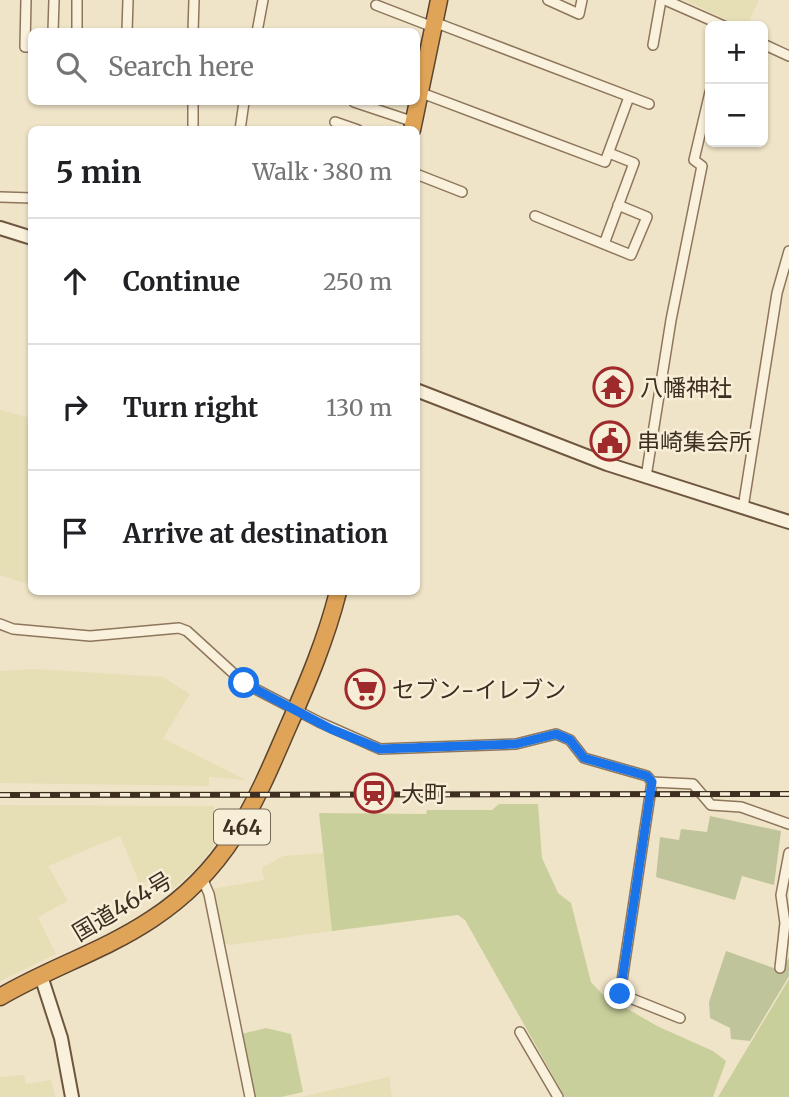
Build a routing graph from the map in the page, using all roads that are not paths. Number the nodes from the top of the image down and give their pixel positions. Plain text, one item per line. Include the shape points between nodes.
1 (26, 0) edge
2 (54, 0) edge
3 (77, 0) edge
4 (128, 0) edge
5 (194, 0) edge
6 (263, 0) edge
7 (439, 0) edge
8 (548, 0) edge
9 (582, 0) edge
10 (663, 0) edge
11 (376, 5) dead end
12 (712, 21) edge
13 (433, 25) junction
14 (53, 28) edge
15 (77, 28) edge
16 (127, 28) edge
17 (193, 28) edge
18 (258, 28) edge
19 (653, 45) dead end
20 (768, 46) edge
21 (28, 47) edge
22 (789, 56) edge
23 (420, 87) edge
24 (420, 92) edge
25 (629, 97) junction
26 (649, 104) dead end
27 (193, 105) edge
28 (244, 105) edge
29 (361, 105) edge
30 (417, 105) edge
31 (705, 113) edge
32 (335, 122) dead end
33 (192, 126) edge
34 (241, 126) edge
35 (346, 126) edge
36 (413, 126) edge
37 (609, 153) junction
38 (420, 176) edge
39 (462, 192) dead end
40 (0, 197) edge
41 (28, 198) edge
42 (618, 205) junction
43 (535, 216) dead end
44 (0, 228) edge
45 (28, 237) edge
46 (604, 244) junction
47 (789, 251) edge
48 (420, 392) edge
49 (646, 477) junction
50 (743, 508) junction
51 (789, 522) edge
52 (337, 595) edge
53 (0, 624) edge
54 (296, 709) junction
55 (652, 782) junction
56 (789, 824) edge
57 (789, 853) edge
58 (202, 880) junction
59 (780, 968) dead end
60 (41, 976) junction
61 (0, 997) edge
62 (680, 1018) dead end
63 (520, 1032) dead end
64 (72, 1097) edge
65 (250, 1097) edge
66 (558, 1097) edge

1 - 21 street
2 - 14 street
3 - 15 street
4 - 16 street
5 - 17 street
6 - 18 street
7 - 13 highway
8 - 9 street via 579,14
10 - 12 street
10 - 19 street via 651,32
11 - 13 street
13 - 23 highway
13 - 25 street
20 - 22 street
24 - 37 street via 605,162
25 - 26 street
25 - 37 street
27 - 33 street
28 - 34 street
29 - 36 street
30 - 36 highway
31 - 49 street via 694,160 702,166
32 - 35 street
37 - 42 street via 634,163
38 - 39 street
40 - 41 street
42 - 46 street
42 - 46 street via 647,217 631,255
43 - 46 street
44 - 45 street
47 - 50 street via 777,293
48 - 49 street
49 - 50 street
50 - 51 street
52 - 54 highway, 国道464号 / 464
53 - 54 street via 90,636 179,628 244,683
54 - 55 street via 380,749 516,744 556,734 570,740 584,758 647,776
54 - 58 highway, 国道464号 / 464 via 248,817
55 - 56 street via 693,784 711,805 741,807
55 - 62 street via 620,994
57 - 59 street via 781,895 785,923
58 - 60 highway, 国道464号 / 464 via 152,919
58 - 65 street via 209,894
60 - 61 highway, 国道464号 / 464
60 - 64 street via 61,1038
63 - 66 street

